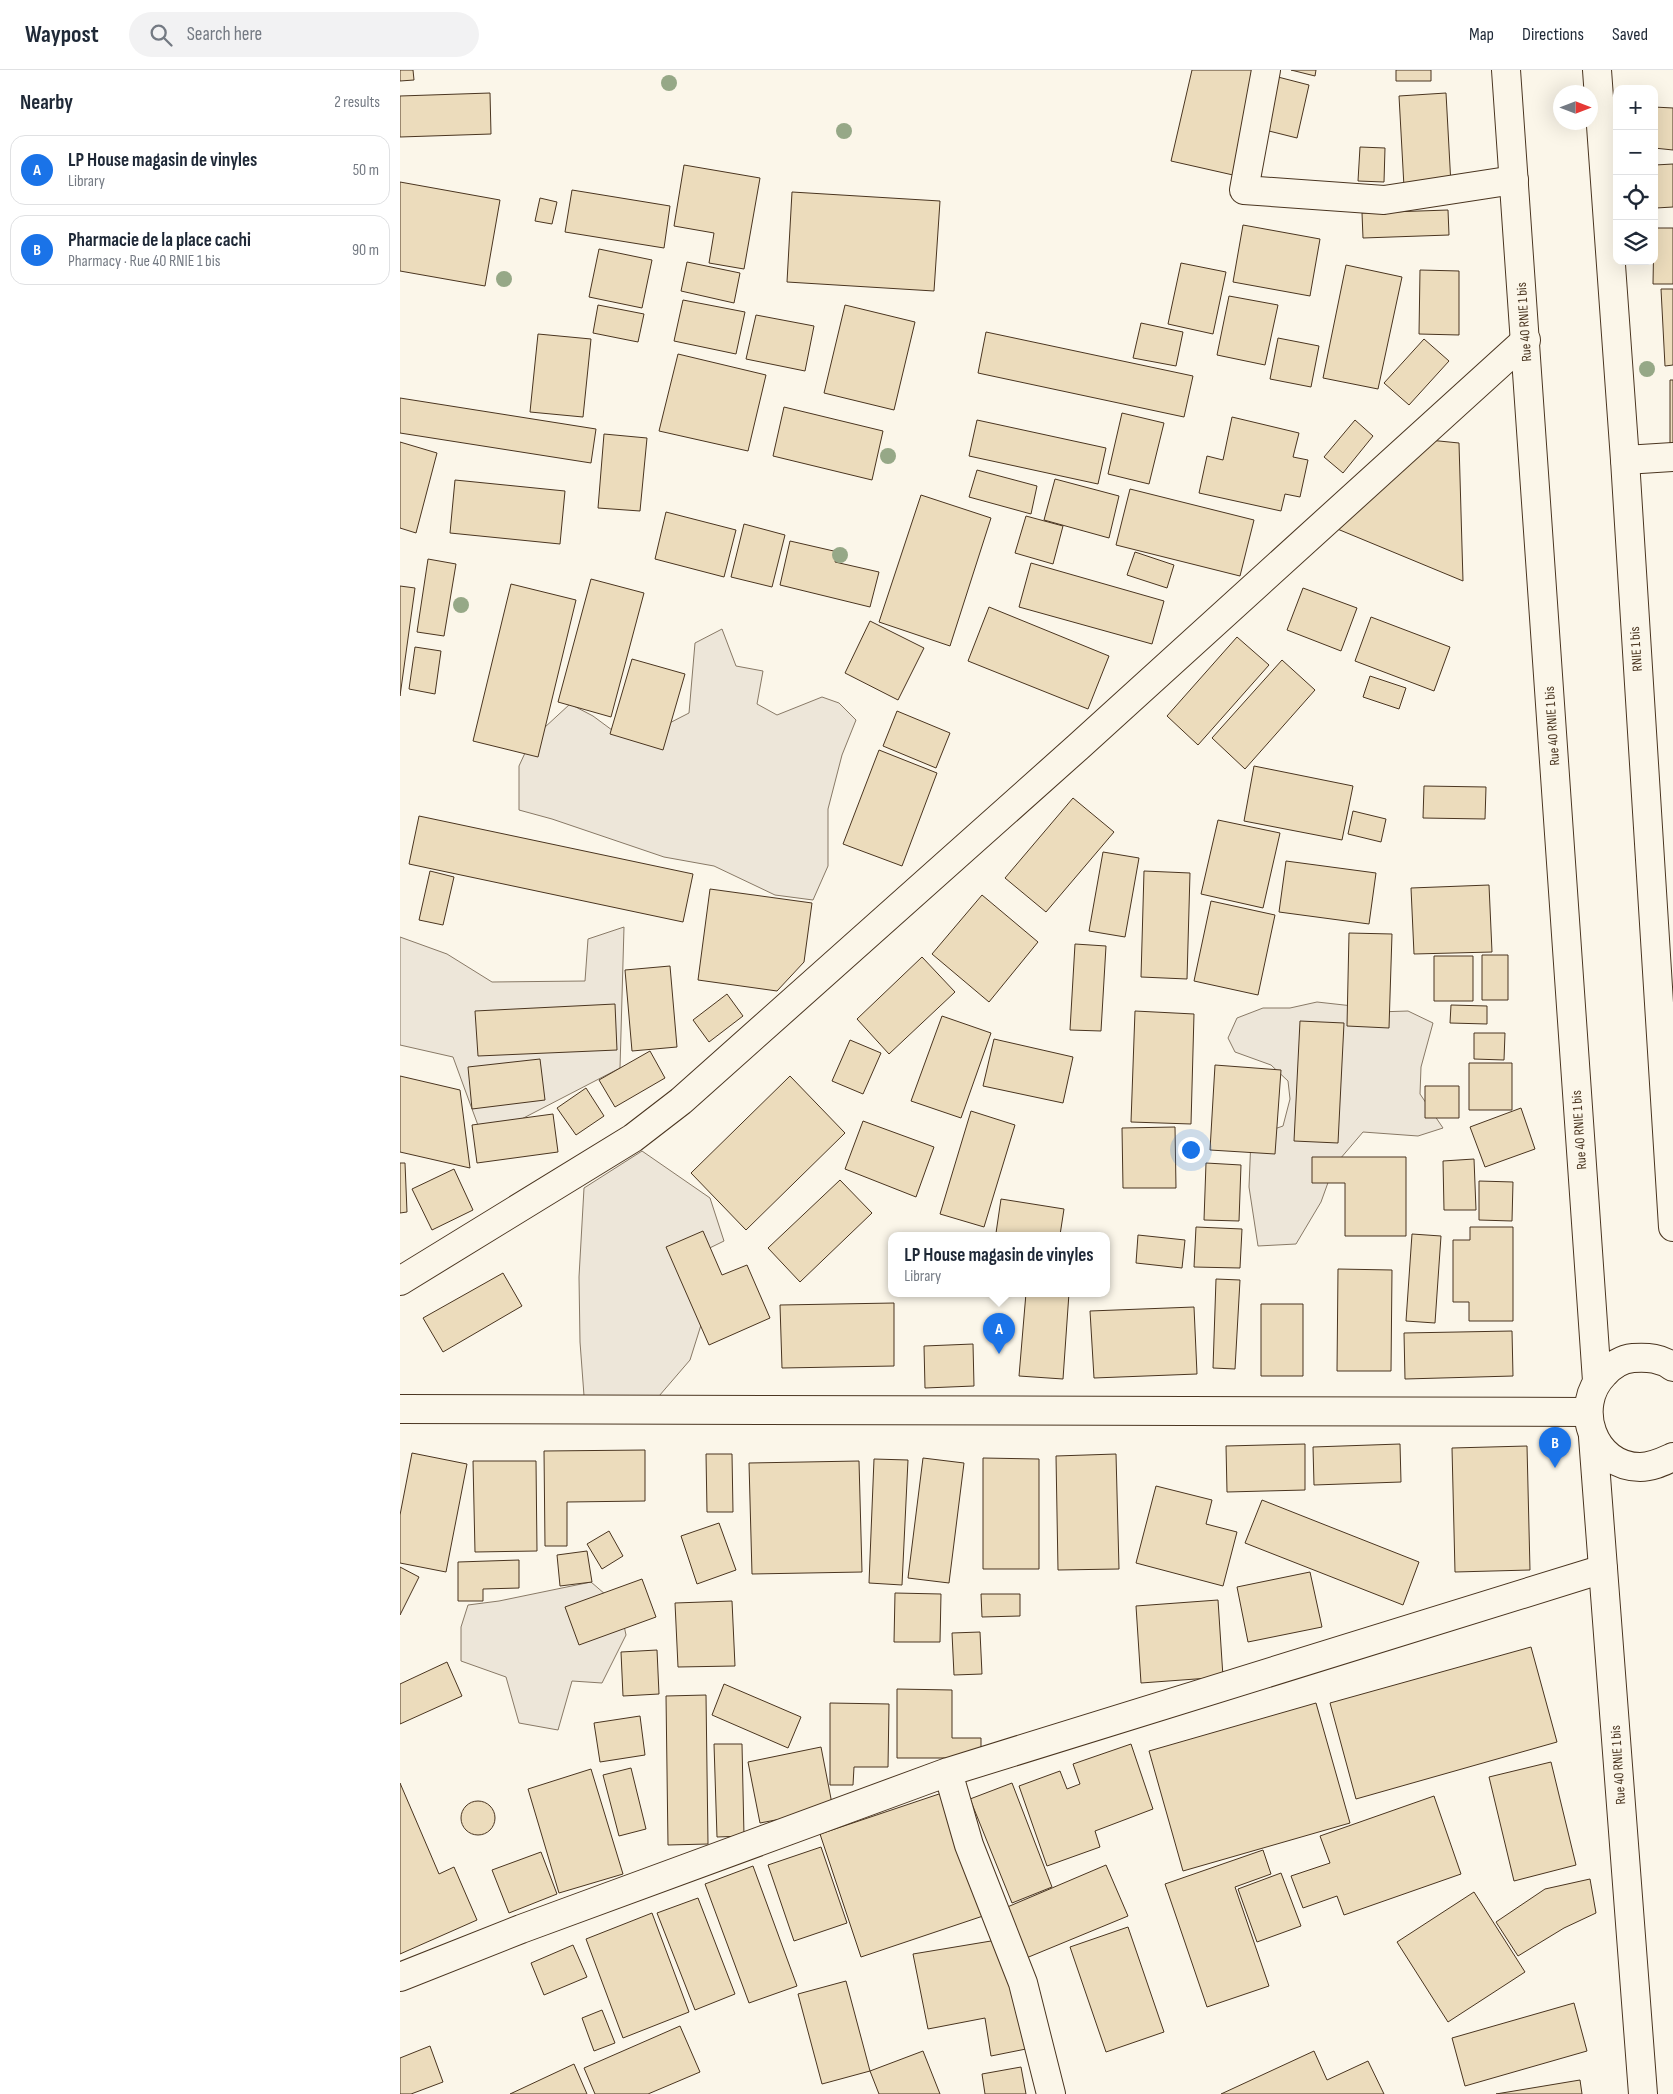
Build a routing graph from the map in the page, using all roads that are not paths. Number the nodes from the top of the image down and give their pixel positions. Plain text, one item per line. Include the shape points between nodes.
1 (1266, 70) edge
2 (1506, 70) edge
3 (1596, 70) edge
4 (1514, 180) junction
5 (1526, 340) junction
6 (1673, 457) edge
7 (1625, 460) junction
8 (1673, 1227) edge
9 (400, 1281) edge
10 (1673, 1367) edge
11 (1596, 1381) junction
12 (400, 1409) edge
13 (1591, 1424) junction
14 (1673, 1457) edge
15 (1604, 1569) junction
16 (948, 1772) junction
17 (400, 1977) edge
18 (1051, 2094) edge
19 (1643, 2094) edge

1 - 4 street via 1244,190 1384,200
2 - 4 street, Rue 40 RNIE 1 bis
3 - 7 street, RNIE 1 bis
4 - 5 street, Rue 40 RNIE 1 bis
5 - 9 street via 1078,747 681,1101 634,1138
5 - 11 street, Rue 40 RNIE 1 bis
6 - 7 street
7 - 8 street, RNIE 1 bis
10 - 11 street via 1648,1357 1628,1359 1610,1367
11 - 13 street, Rue 40 RNIE 1 bis via 1590,1396
12 - 13 street
13 - 14 street via 1605,1452 1620,1463 1639,1467
13 - 15 street, Rue 40 RNIE 1 bis
15 - 16 street
15 - 19 street, Rue 40 RNIE 1 bis
16 - 17 street via 521,1929
16 - 18 street via 969,1845 1023,1983

